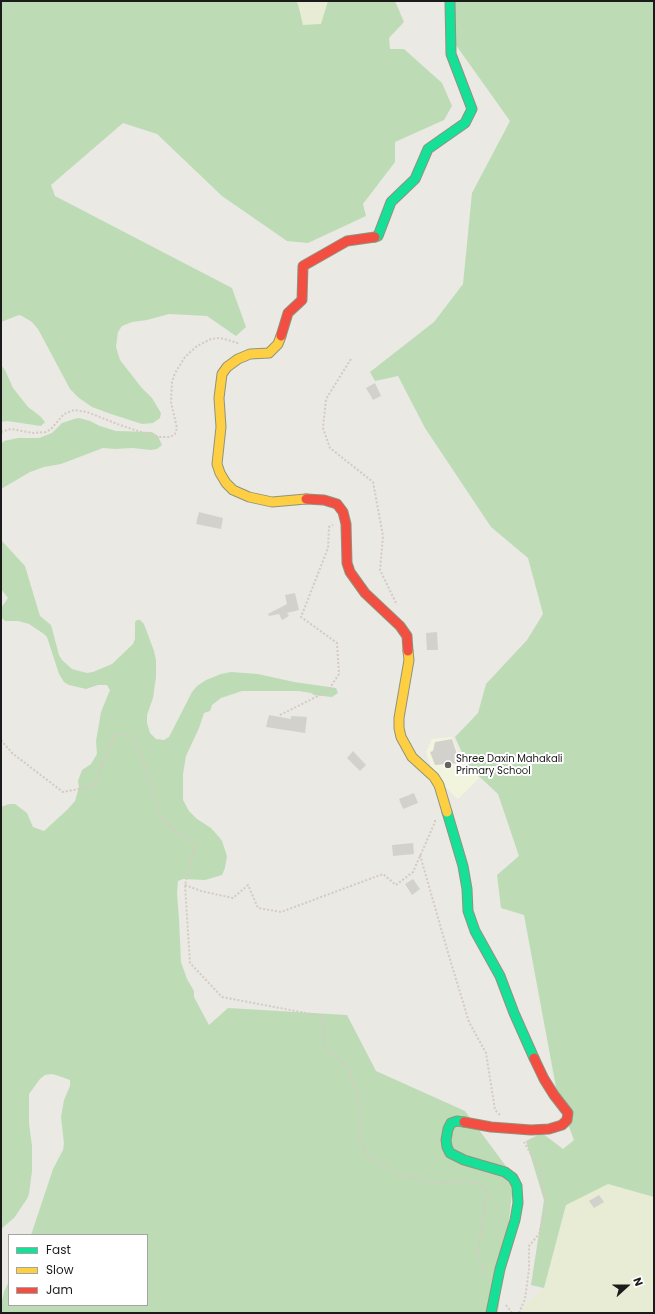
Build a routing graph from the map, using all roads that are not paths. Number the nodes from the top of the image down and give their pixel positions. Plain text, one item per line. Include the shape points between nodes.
1 (450, 1) edge
2 (491, 1313) edge

1 - 2 street via 451,54 472,109 465,123 428,149 415,179 391,202 378,236 347,241 303,266 302,300 288,313 278,344 269,353 250,354 226,367 222,374 219,398 221,427 218,464 222,478 233,490 249,497 281,502 327,500 339,506 343,512 346,520 347,563 350,572 365,593 407,636 408,660 399,718 401,737 412,757 439,785 463,866 468,911 475,931 500,976 544,1079 568,1113 566,1122 555,1128 516,1129 477,1126 457,1121 450,1124 447,1147 452,1155 506,1172 517,1186 515,1220 500,1269

